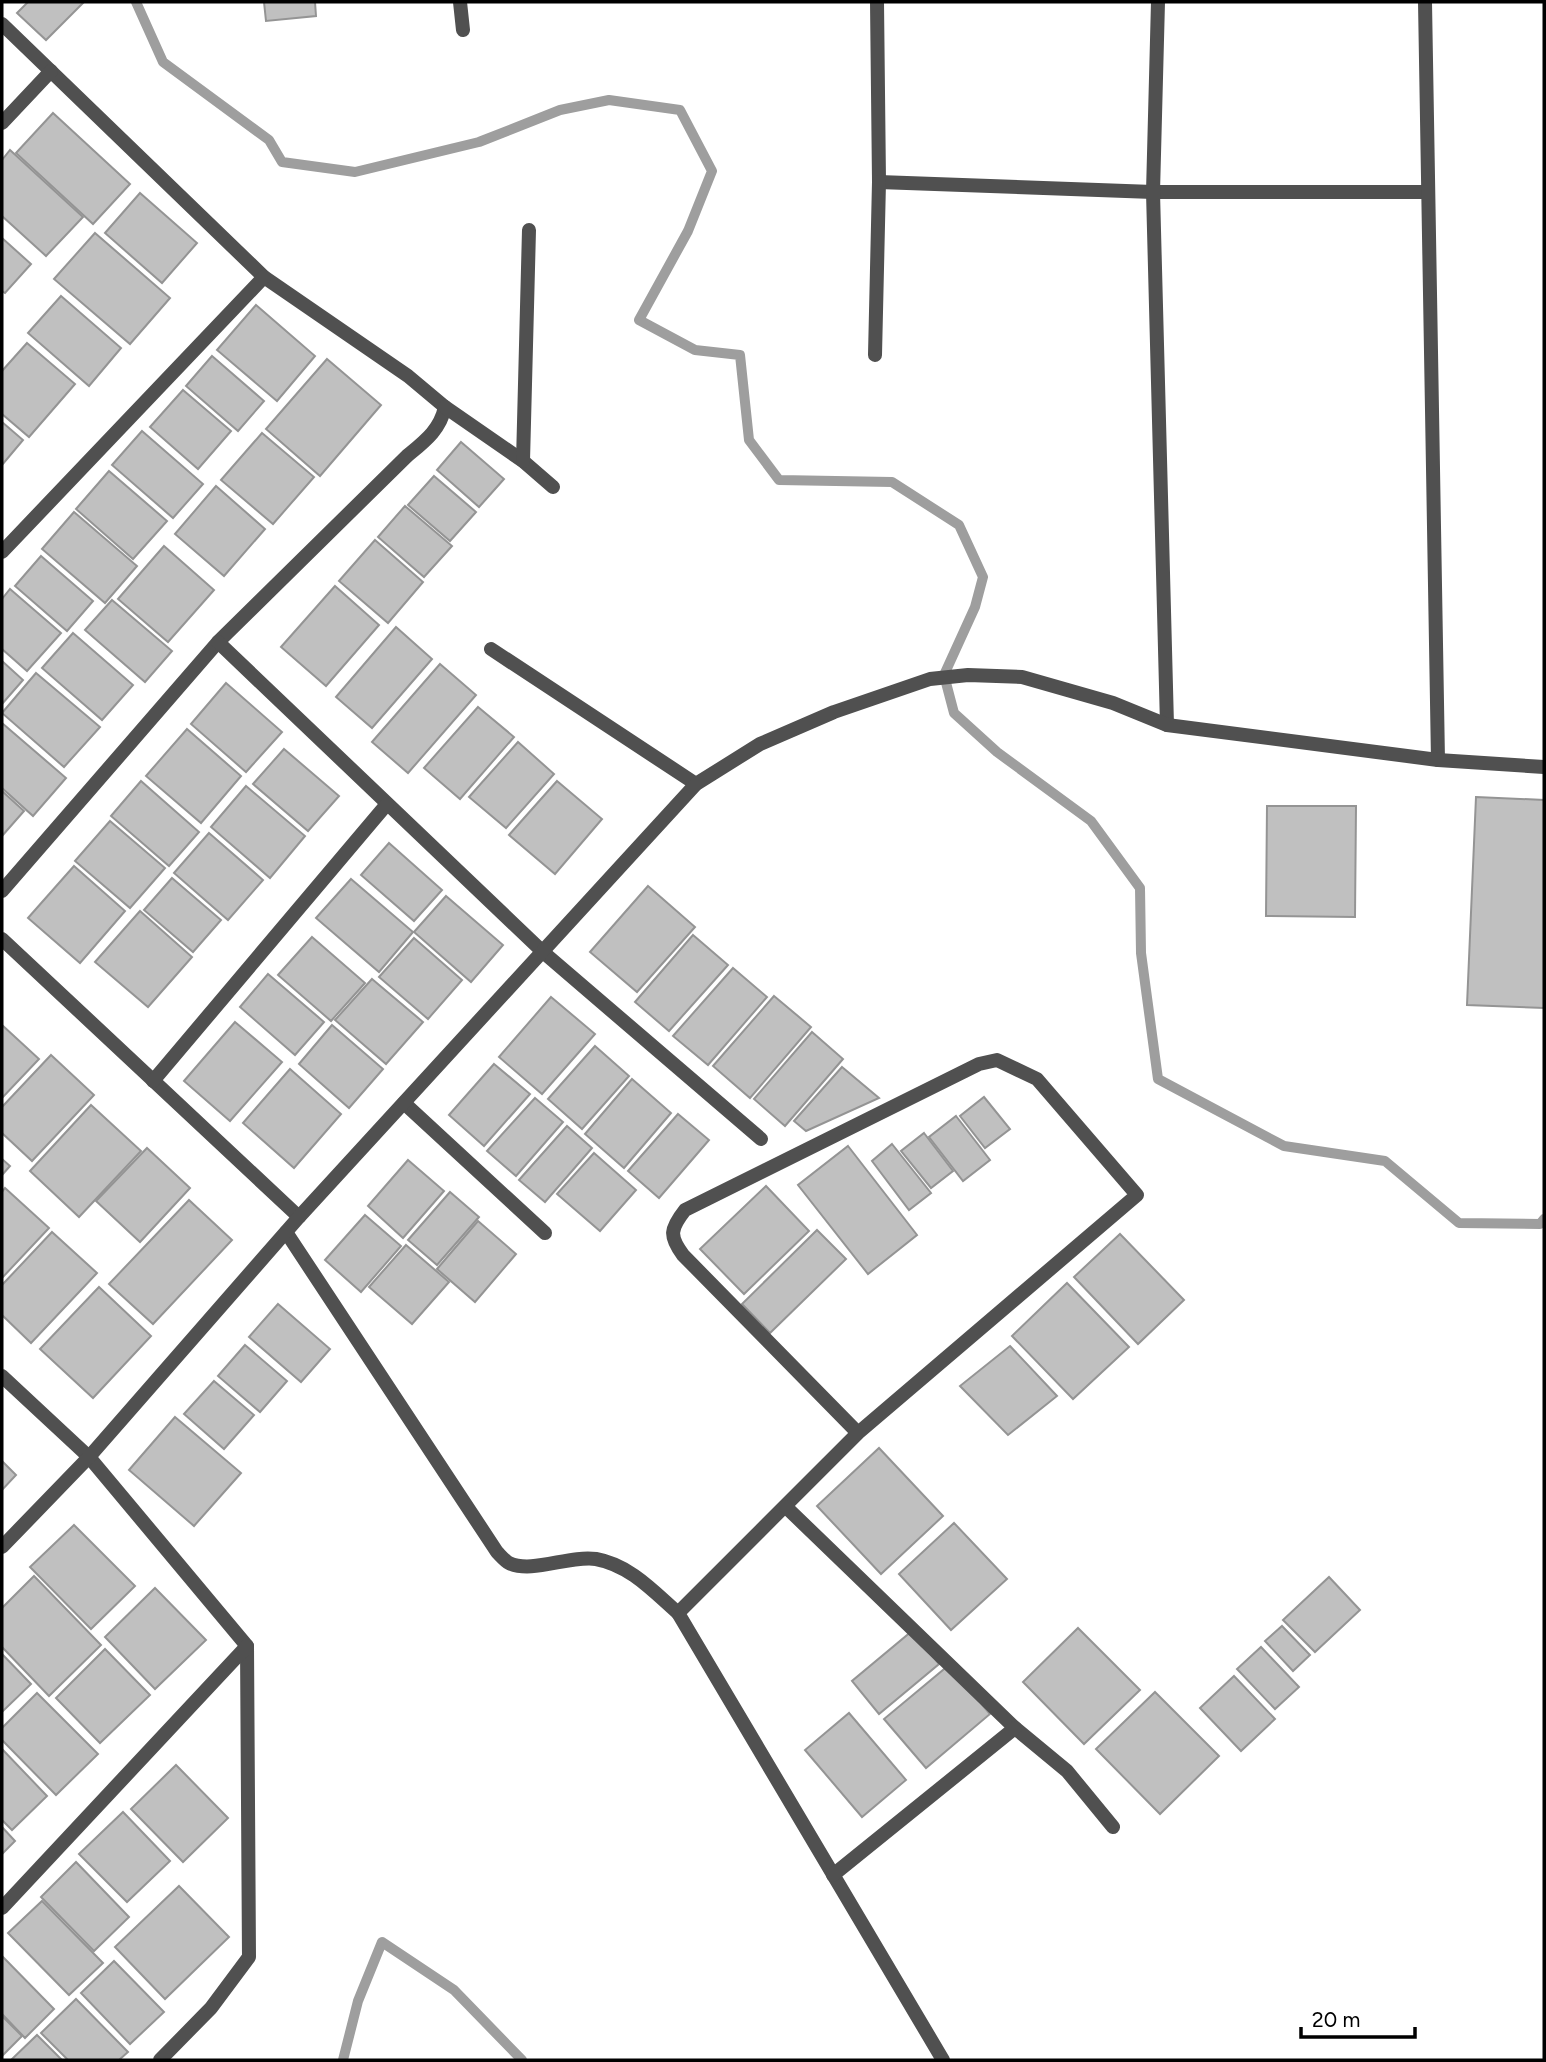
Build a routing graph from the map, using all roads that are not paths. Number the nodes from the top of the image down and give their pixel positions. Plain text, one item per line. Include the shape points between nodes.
1 (460, 2) edge
2 (877, 2) edge
3 (1158, 2) edge
4 (1425, 2) edge
5 (2, 24) edge
6 (463, 30) dead end
7 (51, 71) junction
8 (2, 123) edge
9 (879, 182) junction
10 (1153, 192) junction
11 (1427, 192) junction
12 (529, 230) dead end
13 (264, 277) junction
14 (875, 355) dead end
15 (445, 407) junction
16 (523, 460) junction
17 (553, 487) dead end
18 (2, 552) edge
19 (218, 642) junction
20 (491, 649) dead end
21 (1167, 725) junction
22 (1438, 760) junction
23 (1544, 767) edge
24 (696, 784) junction
25 (387, 804) junction
26 (2, 891) edge
27 (2, 939) edge
28 (543, 952) junction
29 (153, 1081) junction
30 (404, 1103) junction
31 (761, 1139) dead end
32 (299, 1217) junction
33 (286, 1232) junction
34 (545, 1233) dead end
35 (2, 1376) edge
36 (858, 1433) junction
37 (89, 1457) junction
38 (786, 1507) junction
39 (2, 1547) edge
40 (678, 1613) junction
41 (247, 1646) junction
42 (1015, 1728) junction
43 (1113, 1827) dead end
44 (833, 1875) junction
45 (2, 1908) edge
46 (160, 2060) edge
47 (943, 2060) edge

1 - 6 street
2 - 9 street
3 - 10 street
4 - 11 street
5 - 7 street
7 - 8 street
7 - 13 street
9 - 10 street
9 - 14 street
10 - 11 street
10 - 21 street
11 - 22 street
12 - 16 street
13 - 15 street via 408,376
13 - 18 street
15 - 16 street
15 - 19 street via 442,422 425,441
16 - 17 street
19 - 25 street
19 - 26 street
20 - 24 street
21 - 22 street
21 - 24 street via 1113,703 1022,677 930,679 760,744
22 - 23 street
24 - 28 street
25 - 28 street
25 - 29 street
27 - 29 street
28 - 30 street
28 - 31 street
29 - 32 street
30 - 32 street
30 - 34 street
32 - 33 street
33 - 37 street
33 - 40 street via 497,1552 509,1563 531,1567 565,1559 606,1562 626,1569
35 - 37 street
36 - 36 street via 683,1255 675,1245 674,1223 685,1210 979,1064 996,1060 1009,1064 1037,1079 1136,1195
36 - 38 street
37 - 39 street
37 - 41 street
38 - 40 street
38 - 42 street
40 - 44 street
41 - 45 street
41 - 46 street via 249,1958 211,2008
42 - 43 street via 1068,1771
42 - 44 street
44 - 47 street

